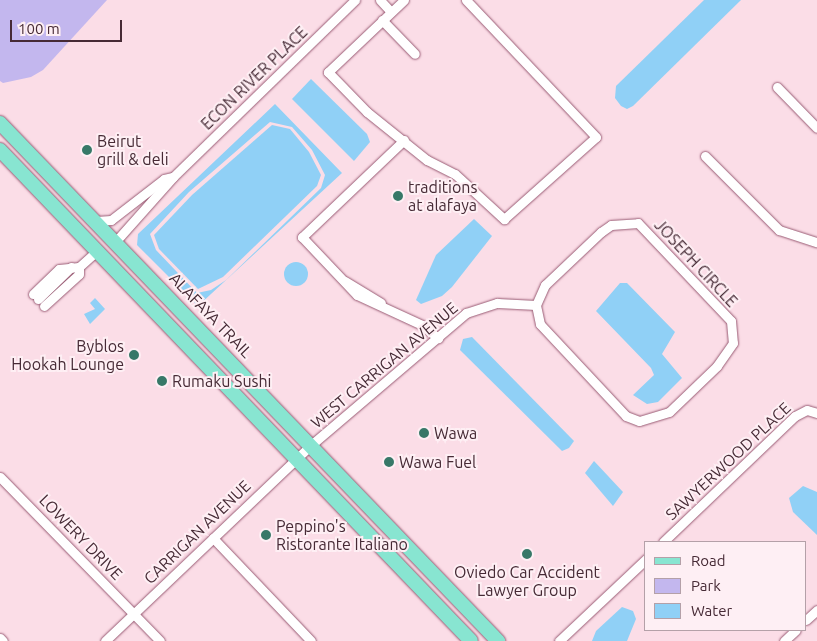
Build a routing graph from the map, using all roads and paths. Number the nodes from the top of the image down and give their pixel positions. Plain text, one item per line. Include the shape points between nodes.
1 (355, 0) edge
2 (380, 0) edge
3 (404, 0) edge
4 (466, 0) edge
5 (391, 12) junction
6 (382, 20) junction
7 (415, 54) dead end
8 (776, 87) dead end
9 (0, 123) edge
10 (817, 128) edge
11 (404, 140) junction
12 (0, 150) edge
13 (705, 156) dead end
14 (173, 177) junction
15 (31, 181) junction
16 (96, 221) junction
17 (116, 241) junction
18 (817, 242) edge
19 (98, 250) junction
20 (38, 299) dead end
21 (536, 305) junction
22 (185, 313) junction
23 (438, 338) junction
24 (817, 413) edge
25 (311, 446) junction
26 (297, 459) junction
27 (0, 476) edge
28 (213, 538) junction
29 (664, 541) edge
30 (644, 561) edge
31 (817, 610) edge
32 (443, 611) junction
33 (134, 614) junction
34 (807, 619) edge
35 (795, 631) edge
36 (0, 638) edge
37 (562, 640) edge
38 (3, 641) edge
39 (105, 641) edge
40 (160, 641) edge
41 (311, 641) edge
42 (471, 641) edge
43 (485, 641) edge
44 (498, 641) edge
45 (784, 641) edge

1 - 14 street, ECON RIVER PLACE
2 - 5 street
3 - 5 street
4 - 11 street via 596,137 504,219 455,174 428,160
5 - 6 street
6 - 7 street
6 - 11 street via 328,72 367,112
8 - 10 street
9 - 16 main road, ALAFAYA TRAIL
11 - 23 street via 302,237 357,295 382,304
12 - 15 main road
13 - 18 street via 779,230
14 - 16 street, ECON RIVER PLACE via 164,179 111,220
14 - 17 street, ECON RIVER PLACE
15 - 17 main road via 62,200 95,232
15 - 19 main road
16 - 17 main road, ALAFAYA TRAIL
17 - 22 main road, ALAFAYA TRAIL
19 - 20 street
19 - 22 main road via 109,251 144,285
19 - 26 main road
21 - 21 street, JOSEPH CIRCLE via 540,324 626,416 639,421 669,412 717,366 733,343 731,322 638,224 611,225 601,232 545,285
21 - 23 street, WEST CARRIGAN AVENUE via 497,303 481,307 466,313
22 - 25 main road, ALAFAYA TRAIL
23 - 25 street, WEST CARRIGAN AVENUE
24 - 29 street, SAWYERWOOD PLACE via 807,410 795,416
25 - 26 street, CARRIGAN AVENUE
25 - 44 main road, ALAFAYA TRAIL
26 - 28 street, CARRIGAN AVENUE
26 - 32 main road
27 - 33 street, LOWERY DRIVE
28 - 33 street, CARRIGAN AVENUE
28 - 41 street
30 - 37 street
31 - 34 street
32 - 42 main road
32 - 43 main road
33 - 39 street, CARRIGAN AVENUE
33 - 40 street, LOWERY DRIVE
35 - 45 street
36 - 38 street

